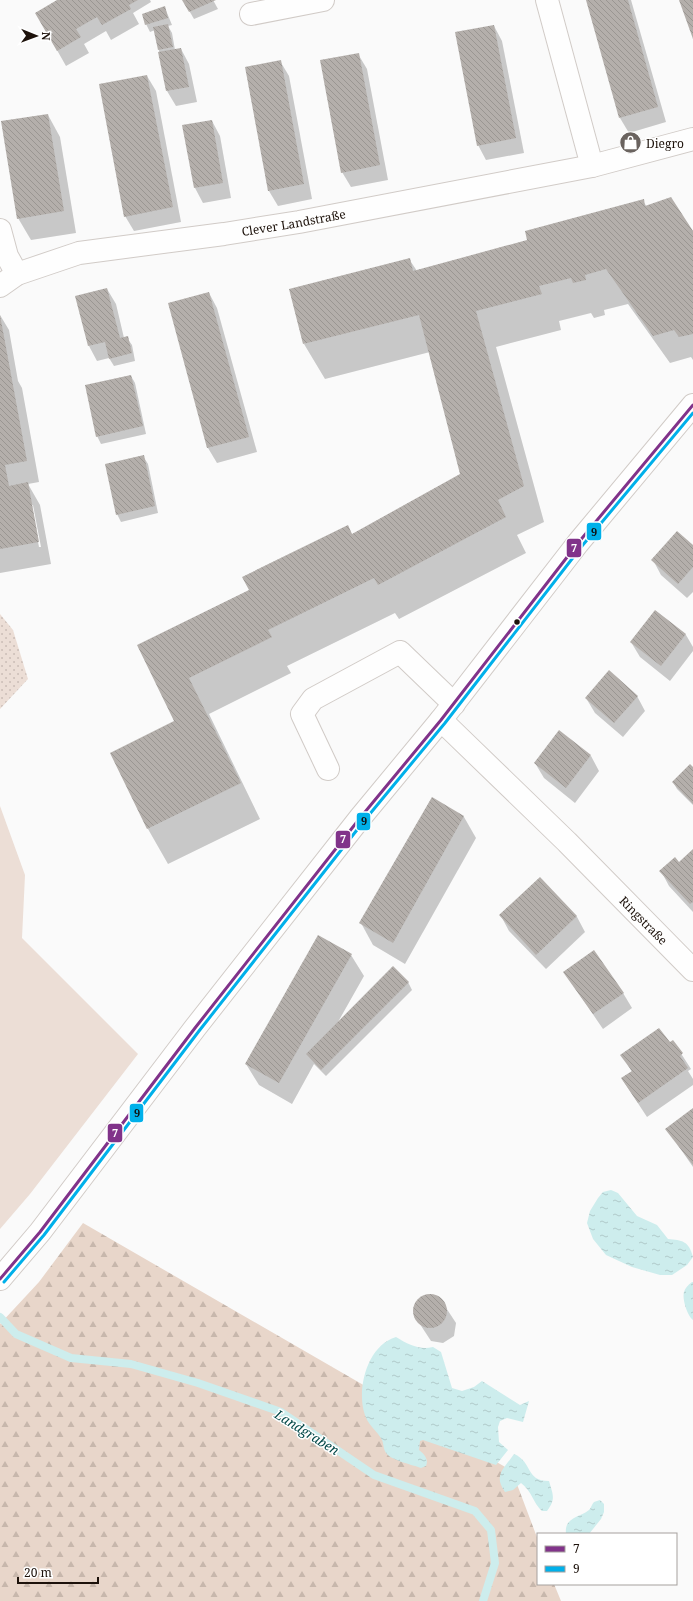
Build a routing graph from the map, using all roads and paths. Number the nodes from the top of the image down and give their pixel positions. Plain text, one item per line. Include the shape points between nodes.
1 (323, 0) edge
2 (547, 0) edge
3 (251, 14) dead end
4 (693, 140) edge
5 (592, 166) junction
6 (0, 230) edge
7 (9, 280) edge
8 (693, 404) edge
9 (447, 712) junction
10 (328, 769) dead end
11 (693, 970) edge
12 (0, 1279) edge

1 - 3 street
2 - 5 street
4 - 5 street, Clever Landstraße
5 - 7 street, Clever Landstraße via 299,222 79,253
6 - 7 street via 7,256
8 - 9 street via 573,549
9 - 10 street, Ringstraße via 400,652 313,699 302,714
9 - 11 street, Ringstraße via 567,842
9 - 12 street via 194,1028 40,1232

